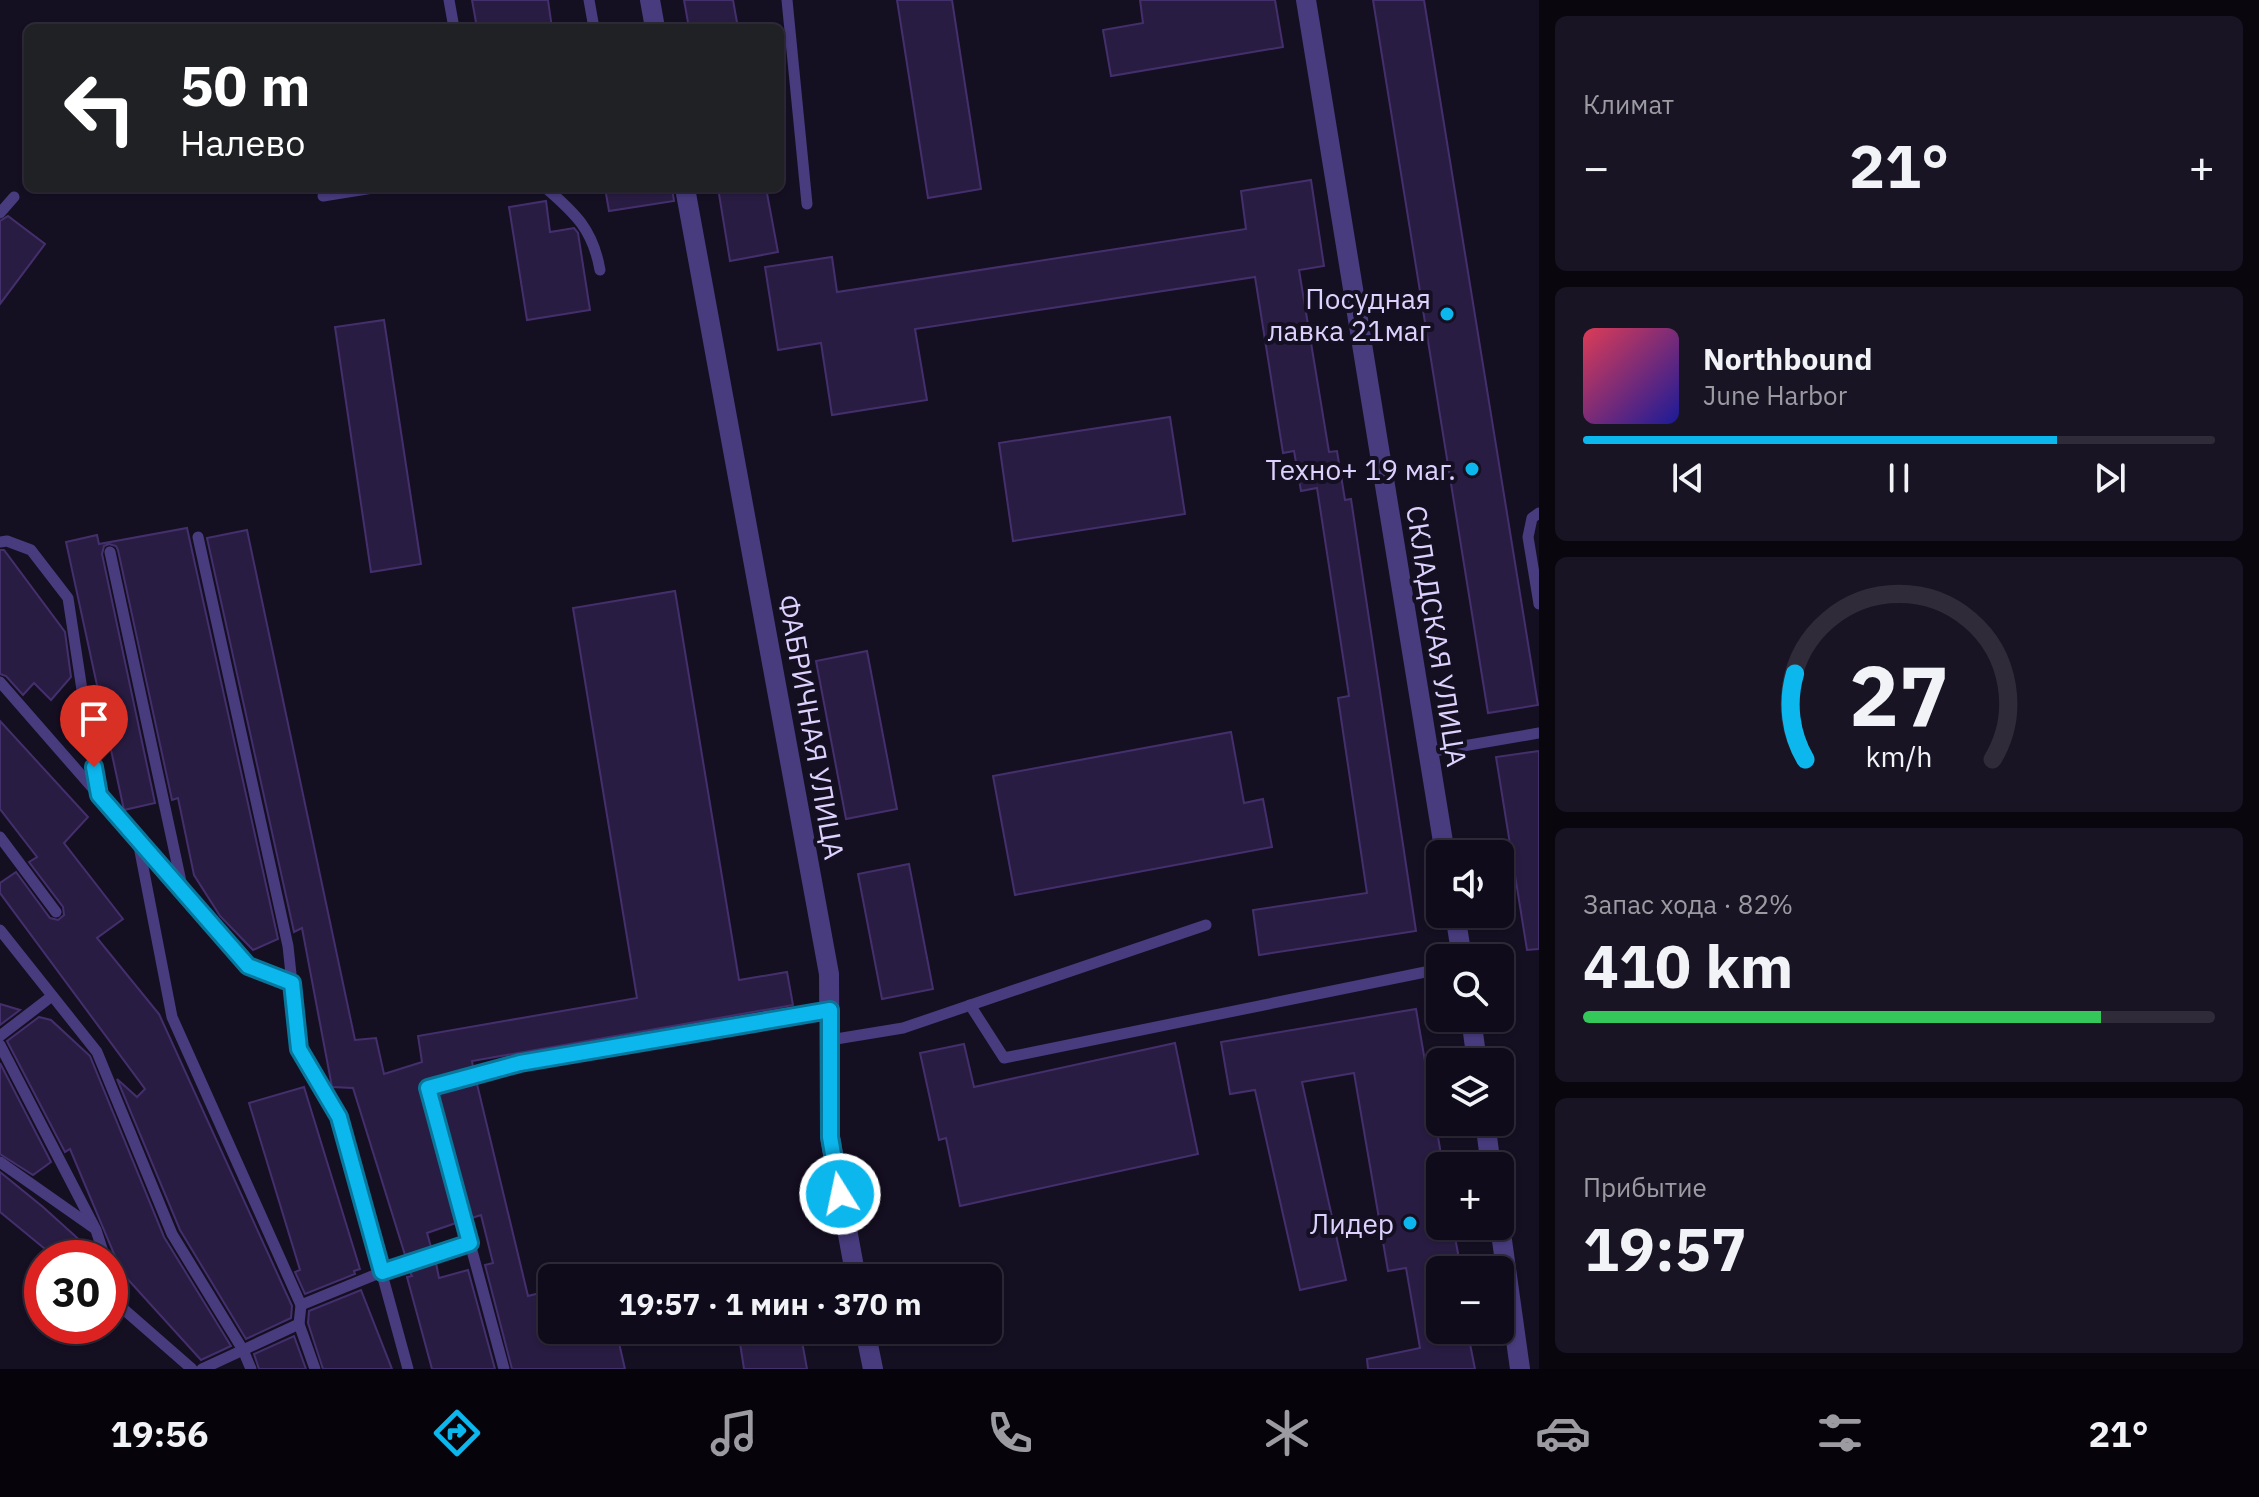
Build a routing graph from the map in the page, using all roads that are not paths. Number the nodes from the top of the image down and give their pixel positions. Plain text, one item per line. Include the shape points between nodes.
1 (449, 0) edge
2 (589, 0) edge
3 (650, 0) edge
4 (787, 0) edge
5 (1306, 0) edge
6 (453, 24) edge
7 (593, 24) edge
8 (654, 24) edge
9 (348, 192) edge
10 (550, 192) edge
11 (686, 192) edge
12 (323, 196) dead end
13 (14, 197) dead end
14 (807, 204) dead end
15 (0, 213) edge
16 (600, 270) dead end
17 (1539, 513) edge
18 (198, 537) dead end
19 (0, 542) edge
20 (110, 552) dead end
21 (1539, 604) edge
22 (0, 682) edge
23 (1539, 733) edge
24 (1428, 752) junction
25 (99, 795) junction
26 (1443, 840) edge
27 (138, 841) junction
28 (2, 846) edge
29 (183, 893) junction
30 (56, 912) dead end
31 (1206, 925) dead end
32 (0, 930) edge
33 (1426, 972) edge
34 (292, 983) junction
35 (52, 996) junction
36 (970, 1005) junction
37 (830, 1010) junction
38 (0, 1036) edge
39 (830, 1040) junction
40 (0, 1045) edge
41 (0, 1162) edge
42 (96, 1230) junction
43 (99, 1240) edge
44 (1502, 1240) edge
45 (470, 1243) junction
46 (853, 1264) edge
47 (382, 1272) junction
48 (301, 1305) junction
49 (128, 1313) edge
50 (299, 1324) junction
51 (868, 1344) edge
52 (243, 1350) junction
53 (192, 1369) edge
54 (202, 1369) edge
55 (251, 1369) edge
56 (315, 1369) edge
57 (408, 1369) edge
58 (504, 1369) edge
59 (873, 1369) edge
60 (1520, 1369) edge

1 - 6 lane
2 - 7 lane
3 - 8 street
4 - 14 lane
5 - 24 street, СКЛАДСКАЯ УЛИЦА
9 - 12 lane
10 - 16 lane via 577,216 596,246
11 - 37 street, ФАБРИЧНАЯ УЛИЦА via 829,974
13 - 15 lane
17 - 21 lane via 1532,518 1528,537
18 - 34 lane
19 - 25 lane via 31,550 68,598
20 - 29 lane
22 - 25 lane
23 - 24 lane
24 - 26 street, СКЛАДСКАЯ УЛИЦА
25 - 27 lane
27 - 29 lane
27 - 48 lane via 172,1017
28 - 30 lane
29 - 34 lane via 248,966
31 - 36 lane
32 - 35 lane
33 - 36 lane via 1004,1058
34 - 47 lane via 299,1049 339,1117
35 - 38 lane
35 - 52 lane via 97,1052 172,1234
36 - 39 lane via 903,1028
37 - 39 street, ФАБРИЧНАЯ УЛИЦА
37 - 45 lane via 520,1063 428,1088
39 - 46 street, ФАБРИЧНАЯ УЛИЦА via 830,1137
40 - 42 lane
41 - 42 lane
42 - 43 lane
44 - 60 street
45 - 47 lane
45 - 58 lane
47 - 48 lane
47 - 57 lane
48 - 50 lane
49 - 53 lane
50 - 52 lane
50 - 56 lane
51 - 59 street
52 - 54 lane
52 - 55 lane

